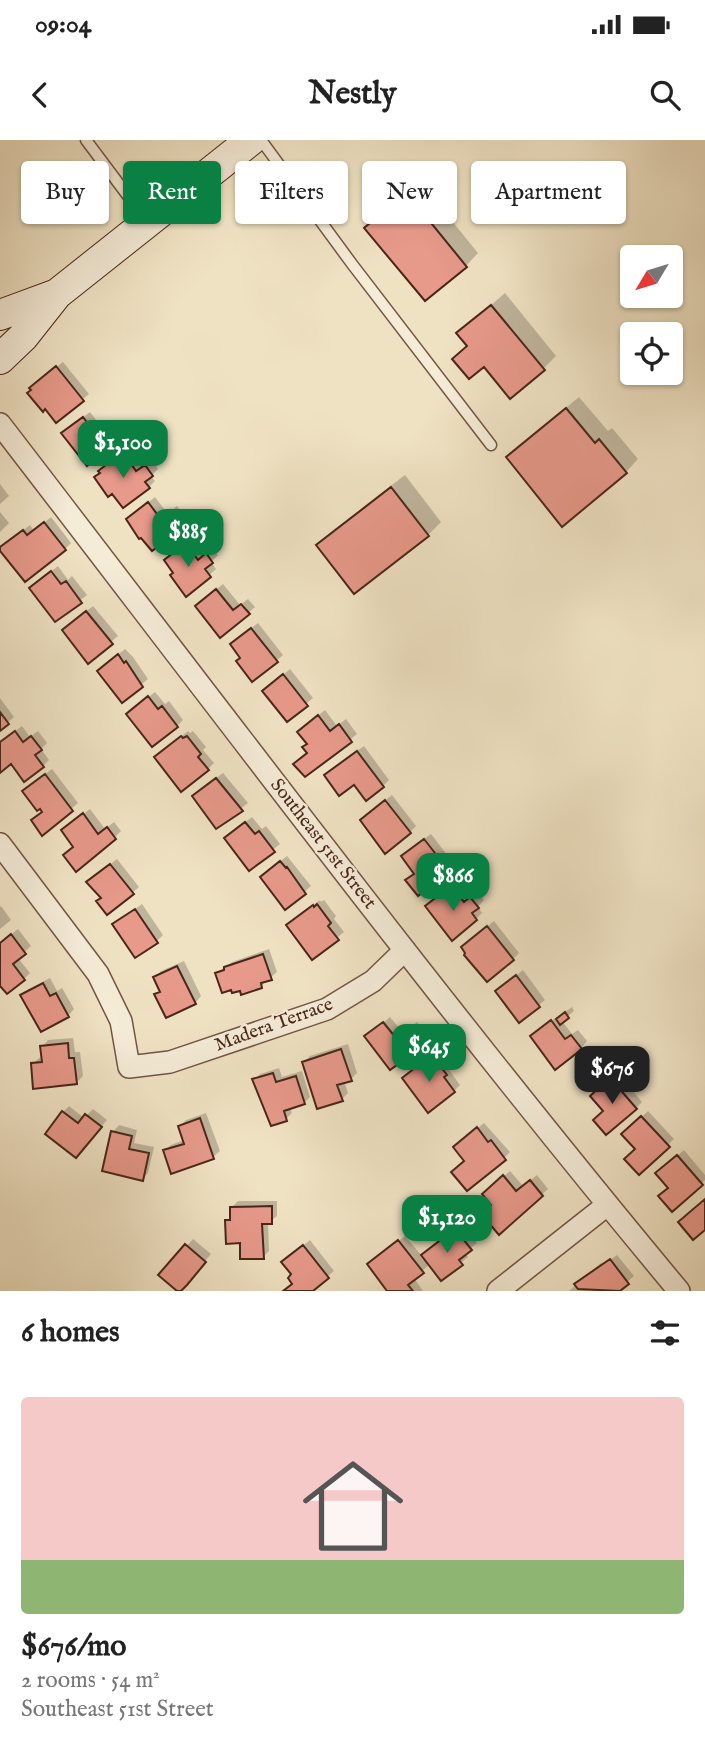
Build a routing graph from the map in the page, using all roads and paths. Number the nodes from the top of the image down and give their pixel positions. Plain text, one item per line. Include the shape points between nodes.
1 (86, 140) edge
2 (251, 140) edge
3 (261, 140) edge
4 (221, 164) edge
5 (123, 189) edge
6 (145, 224) edge
7 (57, 294) junction
8 (0, 315) edge
9 (0, 359) edge
10 (0, 424) edge
11 (491, 445) dead end
12 (0, 844) edge
13 (405, 950) junction
14 (607, 1205) junction
15 (498, 1291) edge
16 (679, 1291) edge

1 - 5 lane
2 - 4 street
3 - 11 lane
6 - 7 street
7 - 8 street
7 - 9 street
10 - 13 street, Southeast 51st Street
12 - 13 street, Madera Terrace via 98,974 121,1021 128,1067 170,1062 327,1009 373,981
13 - 14 street, Southeast 51st Street
14 - 15 street
14 - 16 street, Southeast 51st Street

